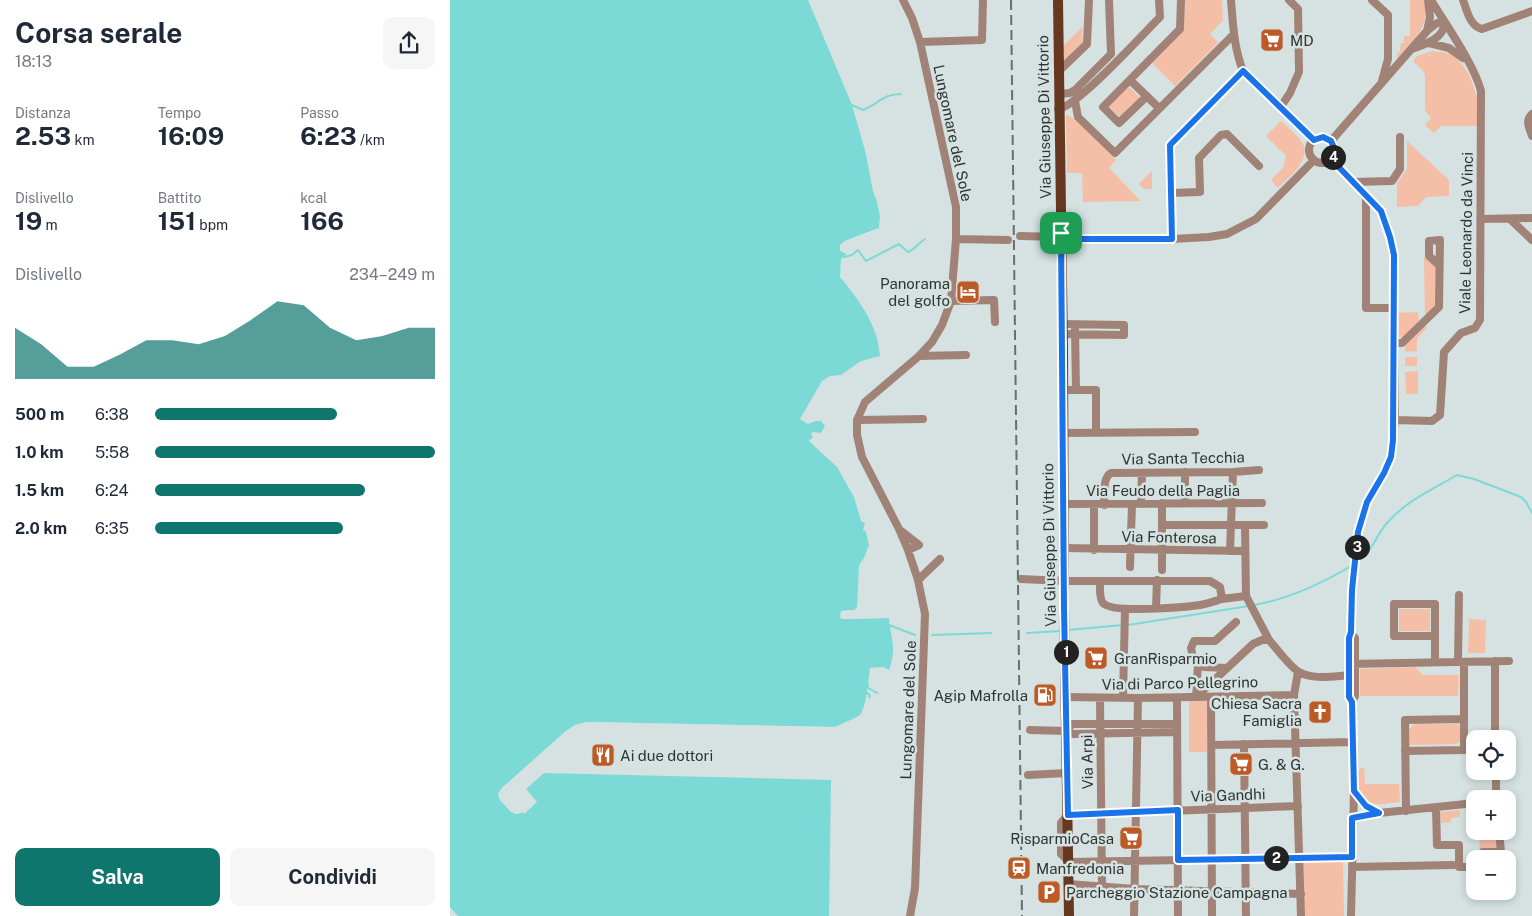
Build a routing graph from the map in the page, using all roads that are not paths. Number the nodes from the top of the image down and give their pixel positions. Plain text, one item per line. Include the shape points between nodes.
1 (903, 0) edge
2 (983, 0) edge
3 (1058, 0) edge
4 (1090, 0) edge
5 (1109, 0) edge
6 (1160, 0) edge
7 (1181, 0) edge
8 (1231, 0) edge
9 (1289, 0) edge
10 (1372, 0) edge
11 (1429, 0) edge
12 (1463, 0) edge
13 (1532, 11) edge
14 (1445, 23) junction
15 (1427, 31) junction
16 (1233, 35) junction
17 (920, 42) junction
18 (1429, 43) junction
19 (1412, 49) junction
20 (1388, 59) junction
21 (1466, 60) junction
22 (1395, 68) junction
23 (1243, 71) junction
24 (1058, 72) junction
25 (1130, 80) junction
26 (1382, 83) junction
27 (1059, 94) junction
28 (1146, 96) junction
29 (1075, 101) junction
30 (1159, 108) junction
31 (1280, 108) junction
32 (1061, 109) junction
33 (1532, 114) edge
34 (1078, 117) junction
35 (1532, 136) edge
36 (1400, 137) dead end
37 (1314, 140) junction
38 (1331, 141) junction
39 (1331, 159) junction
40 (1314, 160) junction
41 (1259, 166) dead end
42 (1354, 182) junction
43 (1171, 193) junction
44 (1366, 196) junction
45 (1532, 218) edge
46 (1481, 219) junction
47 (1510, 219) junction
48 (1020, 236) dead end
49 (1061, 238) junction
50 (956, 239) junction
51 (1081, 239) junction
52 (1172, 239) junction
53 (1008, 240) dead end
54 (1532, 240) edge
55 (1439, 265) dead end
56 (951, 301) junction
57 (1394, 308) junction
58 (995, 322) dead end
59 (1075, 324) junction
60 (1062, 329) junction
61 (1076, 334) junction
62 (1394, 343) junction
63 (966, 355) dead end
64 (919, 356) junction
65 (1063, 390) junction
66 (1076, 390) junction
67 (923, 419) dead end
68 (857, 420) junction
69 (1394, 422) junction
70 (1096, 432) junction
71 (1195, 432) dead end
72 (1063, 433) junction
73 (1259, 470) dead end
74 (1185, 472) junction
75 (1233, 472) junction
76 (1142, 474) junction
77 (1185, 503) junction
78 (1232, 503) junction
79 (1262, 503) dead end
80 (1064, 504) junction
81 (1104, 504) junction
82 (1132, 504) junction
83 (1141, 504) junction
84 (1162, 504) junction
85 (1094, 505) junction
86 (1162, 525) junction
87 (1245, 525) junction
88 (1232, 526) junction
89 (1264, 526) dead end
90 (899, 529) junction
91 (1064, 548) junction
92 (908, 550) junction
93 (1094, 550) junction
94 (1131, 550) junction
95 (1162, 550) junction
96 (1230, 551) junction
97 (1244, 551) junction
98 (940, 558) dead end
99 (1162, 570) dead end
100 (1130, 573) junction
101 (1021, 579) dead end
102 (918, 580) junction
103 (1157, 580) junction
104 (1064, 581) junction
105 (1100, 581) junction
106 (1459, 595) dead end
107 (1246, 596) junction
108 (1222, 599) junction
109 (1156, 608) junction
110 (1125, 613) junction
111 (1236, 622) dead end
112 (1435, 636) junction
113 (1269, 640) junction
114 (1494, 661) junction
115 (1509, 661) dead end
116 (1435, 662) junction
117 (1461, 662) junction
118 (1198, 664) junction
119 (1352, 664) junction
120 (1228, 668) junction
121 (1298, 672) junction
122 (1352, 675) junction
123 (1294, 695) junction
124 (1196, 697) junction
125 (1211, 697) junction
126 (1066, 698) junction
127 (1100, 698) junction
128 (1123, 698) junction
129 (1138, 698) junction
130 (1177, 698) junction
131 (1464, 719) junction
132 (1100, 724) junction
133 (1138, 724) junction
134 (1177, 728) junction
135 (1030, 730) dead end
136 (1495, 730) edge
137 (1066, 731) junction
138 (1100, 733) junction
139 (1138, 733) junction
140 (1353, 742) junction
141 (1244, 744) junction
142 (1295, 744) junction
143 (1212, 745) junction
144 (1406, 751) junction
145 (1067, 773) junction
146 (1028, 775) dead end
147 (1354, 791) junction
148 (1466, 804) edge
149 (1298, 806) junction
150 (1245, 807) junction
151 (1436, 808) junction
152 (1212, 809) junction
153 (1178, 810) junction
154 (1406, 810) junction
155 (1136, 812) junction
156 (1102, 813) junction
157 (1379, 813) junction
158 (1068, 815) junction
159 (1352, 818) junction
160 (1352, 857) junction
161 (1299, 858) junction
162 (1213, 859) junction
163 (1246, 859) junction
164 (1178, 860) junction
165 (1103, 861) junction
166 (1136, 861) junction
167 (1069, 862) junction
168 (1453, 865) dead end
169 (1352, 867) junction
170 (1466, 867) edge
171 (1068, 884) junction
172 (1102, 886) junction
173 (1135, 889) junction
174 (1178, 890) junction
175 (1212, 891) junction
176 (1246, 892) junction
177 (1301, 894) junction
178 (910, 916) edge
179 (1069, 916) edge
180 (1134, 916) edge
181 (1178, 916) edge
182 (1212, 916) edge
183 (1246, 916) edge
184 (1301, 916) edge
185 (1352, 916) edge

1 - 17 street, Lungomare del Sole
2 - 17 street via 982,40
3 - 24 main road, Via Giuseppe Di Vittorio
4 - 24 street via 1087,44
5 - 27 street via 1110,54 1075,90
6 - 29 street via 1160,17
7 - 25 street via 1180,29
8 - 16 street
9 - 31 street via 1298,9 1299,72
10 - 20 street via 1388,15
11 - 14 street, Viale Leonardo da Vinci
11 - 15 street
12 - 13 street via 1472,24 1482,29
14 - 15 street via 1437,23
14 - 18 street via 1444,30
14 - 21 street, Viale Leonardo da Vinci
15 - 19 street
16 - 23 street
16 - 30 street
17 - 50 street, Lungomare del Sole via 956,207
18 - 19 street
18 - 21 street via 1449,48
19 - 22 street
20 - 22 street
20 - 26 street
21 - 46 street, Viale Leonardo da Vinci via 1481,91
22 - 26 street
23 - 31 street
23 - 43 street via 1170,145
24 - 27 main road, Via Giuseppe Di Vittorio
25 - 28 street
25 - 28 street via 1103,107 1120,124
26 - 38 street
27 - 32 main road, Via Giuseppe Di Vittorio
28 - 30 street
29 - 32 street
29 - 34 street
30 - 34 street via 1115,153
31 - 37 street
32 - 34 street
32 - 49 main road, Via Giuseppe Di Vittorio
33 - 35 street via 1528,123
36 - 42 street via 1400,169 1392,180
37 - 38 street via 1323,137
37 - 40 street via 1309,150
38 - 39 street via 1335,150
39 - 40 street via 1323,163
39 - 42 street
40 - 52 street via 1248,224 1218,236
41 - 43 street via 1224,134 1199,158 1200,192
42 - 44 street
43 - 52 street
44 - 57 street via 1381,211 1390,237 1394,255
44 - 57 street via 1366,308
45 - 47 street
46 - 47 street
46 - 69 street, Viale Leonardo da Vinci via 1480,320 1475,328 1461,333 1444,352 1440,415 1432,421
47 - 54 street
48 - 49 street
49 - 51 street
49 - 51 street
49 - 60 main road, Via Giuseppe Di Vittorio
50 - 53 street
50 - 56 street, Lungomare del Sole
51 - 52 street
55 - 62 street via 1439,307 1402,343
56 - 58 street via 994,300
56 - 64 street, Lungomare del Sole via 942,325
57 - 62 street
59 - 60 street
59 - 61 street
59 - 61 street via 1124,325 1124,334
60 - 61 street
60 - 65 main road, Via Giuseppe Di Vittorio
61 - 66 street
62 - 69 street
63 - 64 street
64 - 68 street, Lungomare del Sole via 866,402
65 - 66 street
65 - 72 main road, Via Giuseppe Di Vittorio
66 - 70 street via 1096,390
67 - 68 street
68 - 90 street, Lungomare del Sole via 862,457
69 - 119 street via 1391,457 1367,502 1358,532 1349,638
70 - 71 street
70 - 72 street
72 - 80 main road, Via Giuseppe Di Vittorio
73 - 75 street, Via Santa Tecchia
74 - 75 street, Via Santa Tecchia
74 - 76 street, Via Santa Tecchia
74 - 77 street
75 - 78 street
76 - 81 street, Via Santa Tecchia via 1107,475
76 - 83 street
77 - 78 street, Via Feudo della Paglia
77 - 84 street, Via Feudo della Paglia
78 - 79 street, Via Feudo della Paglia
78 - 88 street
80 - 85 street, Via Feudo della Paglia
80 - 91 main road, Via Giuseppe Di Vittorio
81 - 82 street, Via Feudo della Paglia
81 - 85 street, Via Feudo della Paglia
82 - 83 street, Via Feudo della Paglia
82 - 94 street
83 - 84 street, Via Feudo della Paglia
84 - 86 street
85 - 93 street
86 - 88 street
86 - 95 street
87 - 88 street
87 - 89 street
87 - 97 street
88 - 96 street
90 - 92 street, Lungomare del Sole
90 - 92 street, Lungomare del Sole via 919,545
91 - 93 street, Via Fonterosa
91 - 104 main road, Via Giuseppe Di Vittorio
92 - 102 street, Lungomare del Sole
93 - 94 street, Via Fonterosa
94 - 95 street, Via Fonterosa
94 - 100 street
95 - 96 street, Via Fonterosa
95 - 99 street
96 - 97 street, Via Fonterosa
97 - 107 street
98 - 102 street
100 - 103 street
100 - 105 street
101 - 104 street
102 - 178 street, Lungomare del Sole via 926,628 916,874
103 - 108 street via 1210,581 1220,587
103 - 109 street
104 - 105 street
104 - 126 main road, Via Giuseppe Di Vittorio
105 - 110 street via 1103,603
106 - 117 street
107 - 108 street
107 - 113 street
108 - 109 street
109 - 110 street
110 - 128 street
111 - 118 street via 1215,640 1194,641 1191,648 1194,662
112 - 112 street via 1435,604 1394,604 1394,636
112 - 116 street
113 - 120 street via 1253,644
113 - 121 street
114 - 115 street
114 - 117 street
114 - 136 street
116 - 117 street
116 - 119 street
117 - 131 street
118 - 120 street
118 - 124 street
119 - 122 street
120 - 124 street
121 - 122 street via 1319,677
121 - 123 street
122 - 140 street via 1355,696 1352,702
123 - 125 street, Via di Parco Pellegrino
123 - 142 street
124 - 125 street, Via di Parco Pellegrino
124 - 130 street, Via di Parco Pellegrino
125 - 143 street
126 - 127 street, Via di Parco Pellegrino
126 - 137 main road, Via Giuseppe Di Vittorio
127 - 128 street, Via di Parco Pellegrino
127 - 132 street, Via Arpi
128 - 129 street, Via di Parco Pellegrino
129 - 130 street, Via di Parco Pellegrino
129 - 133 street
130 - 134 street
131 - 144 street via 1464,750
131 - 144 street via 1405,720
132 - 133 street
132 - 137 street via 1072,724
132 - 138 street, Via Arpi
133 - 134 street
133 - 139 street
134 - 139 street
134 - 153 street
135 - 137 street
137 - 138 street via 1073,734
137 - 145 main road, Via Giuseppe Di Vittorio
138 - 139 street
138 - 156 street, Via Arpi
139 - 155 street
140 - 142 street
140 - 147 street
141 - 142 street
141 - 143 street
141 - 150 street
142 - 149 street
143 - 152 street
144 - 154 street
145 - 146 street
145 - 158 main road, Via Giuseppe Di Vittorio
147 - 157 street via 1366,806
147 - 159 street
148 - 151 street
149 - 150 street, Via Gandhi
149 - 161 street
150 - 152 street, Via Gandhi
150 - 163 street
151 - 154 street
151 - 170 street via 1437,845 1459,845 1459,867
152 - 153 street, Via Gandhi
152 - 162 street
153 - 155 street, Via Gandhi
153 - 164 street
154 - 157 street
155 - 156 street, Via Gandhi
155 - 166 street
156 - 158 street, Via Gandhi
156 - 165 street, Via Arpi
157 - 159 street
158 - 167 main road, Via Giuseppe Di Vittorio
159 - 160 street
160 - 161 street
160 - 169 street
161 - 163 street
161 - 177 street
162 - 163 street
162 - 164 street
162 - 175 street
163 - 176 street
164 - 166 street
164 - 174 street
165 - 166 street
165 - 167 street
165 - 172 street, Via Arpi
166 - 173 street
167 - 171 main road, Via Giuseppe Di Vittorio
168 - 169 street
169 - 185 street
171 - 172 street
171 - 179 main road, Via Giuseppe Di Vittorio
172 - 173 street
173 - 174 street
173 - 180 street
174 - 175 street
174 - 181 street
175 - 176 street
175 - 182 street
176 - 177 street
176 - 183 street
177 - 184 street

